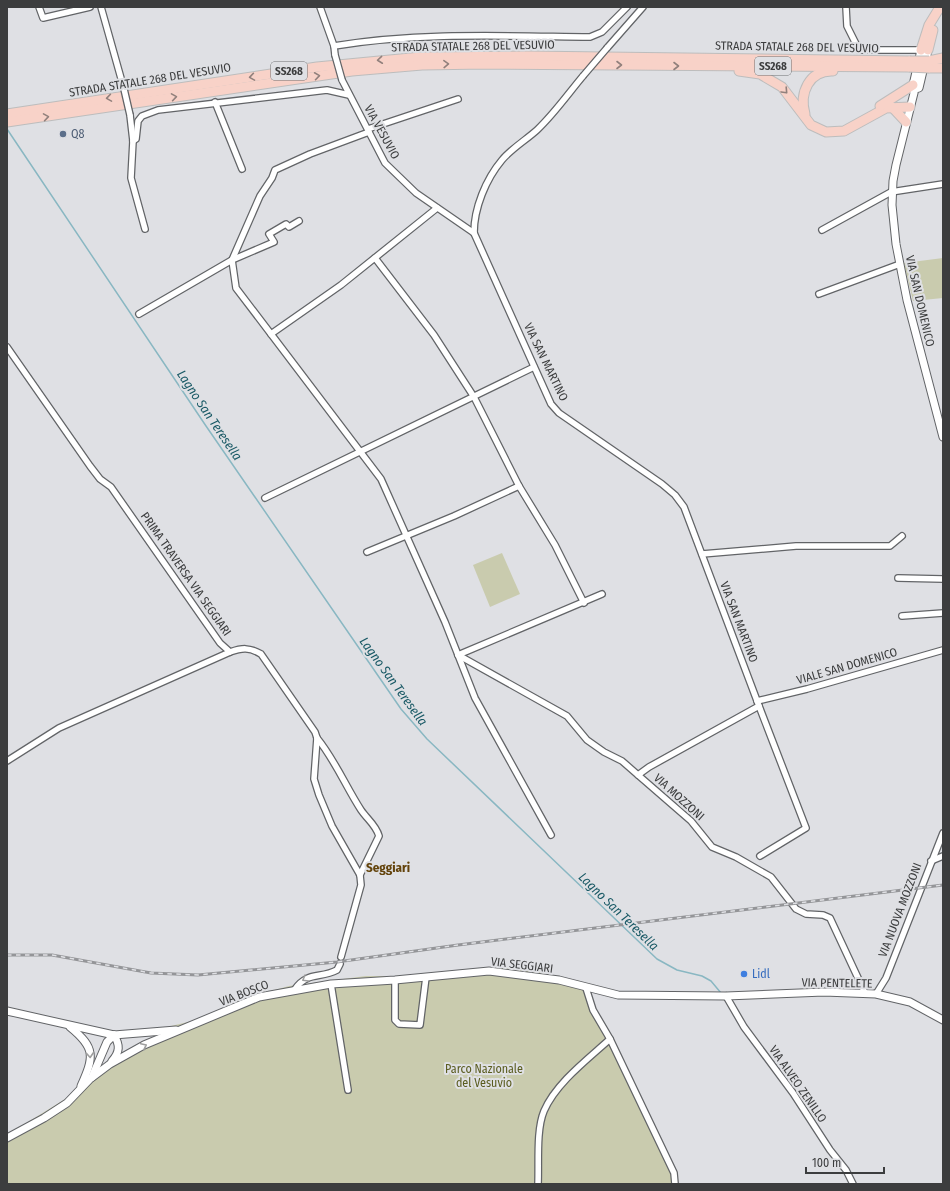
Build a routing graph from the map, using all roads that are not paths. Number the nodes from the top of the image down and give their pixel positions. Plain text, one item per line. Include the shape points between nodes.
1 (39, 7) edge
2 (90, 7) edge
3 (100, 7) edge
4 (320, 7) edge
5 (627, 7) edge
6 (643, 7) edge
7 (846, 7) edge
8 (938, 10) edge
9 (334, 46) junction
10 (925, 50) junction
11 (943, 58) edge
12 (943, 61) edge
13 (909, 64) junction
14 (929, 64) junction
15 (710, 66) junction
16 (873, 67) junction
17 (943, 68) edge
18 (915, 87) junction
19 (349, 95) junction
20 (458, 99) dead end
21 (215, 102) junction
22 (891, 104) junction
23 (911, 105) junction
24 (7, 114) edge
25 (806, 119) junction
26 (7, 122) edge
27 (906, 122) junction
28 (368, 130) junction
29 (133, 141) junction
30 (242, 169) dead end
31 (943, 184) edge
32 (892, 192) junction
33 (437, 208) junction
34 (298, 221) dead end
35 (145, 229) dead end
36 (822, 230) dead end
37 (474, 233) junction
38 (375, 258) junction
39 (232, 260) junction
40 (900, 264) junction
41 (818, 294) dead end
42 (139, 314) dead end
43 (270, 334) junction
44 (7, 347) edge
45 (534, 367) junction
46 (474, 397) junction
47 (943, 437) edge
48 (360, 453) junction
49 (520, 486) junction
50 (265, 498) dead end
51 (407, 535) junction
52 (902, 536) dead end
53 (367, 552) dead end
54 (702, 554) junction
55 (898, 578) dead end
56 (943, 579) edge
57 (602, 594) dead end
58 (584, 603) junction
59 (943, 613) edge
60 (902, 616) dead end
61 (943, 650) edge
62 (230, 652) junction
63 (458, 655) junction
64 (758, 704) junction
65 (318, 738) junction
66 (7, 761) edge
67 (638, 775) junction
68 (943, 833) edge
69 (551, 835) dead end
70 (760, 856) dead end
71 (943, 856) edge
72 (931, 861) junction
73 (360, 875) junction
74 (319, 976) junction
75 (426, 977) junction
76 (395, 980) junction
77 (331, 984) junction
78 (314, 986) junction
79 (586, 988) junction
80 (295, 989) junction
81 (865, 993) junction
82 (876, 994) junction
83 (726, 996) junction
84 (7, 1011) edge
85 (943, 1020) edge
86 (68, 1025) junction
87 (184, 1029) junction
88 (114, 1035) junction
89 (610, 1039) junction
90 (110, 1064) junction
91 (90, 1079) junction
92 (348, 1090) dead end
93 (78, 1092) junction
94 (7, 1138) edge
95 (538, 1184) edge
96 (675, 1184) edge
97 (853, 1184) edge

1 - 2 street via 43,18
3 - 29 street, bridge via 124,89
4 - 9 street, VIA VESUVIO
5 - 9 street via 608,28 590,37 467,35 414,37
6 - 37 street, VIA SAN MARTINO, bridge via 537,129 502,159 487,183 474,218
7 - 10 street via 847,26 859,50
8 - 10 highway
9 - 19 street, VIA VESUVIO, bridge via 342,80
10 - 18 main road, VIA SAN DOMENICO
11 - 14 highway
12 - 14 highway, STRADA STATALE 268 DEL VESUVIO / SS268
13 - 14 highway, STRADA STATALE 268 DEL VESUVIO / SS268, bridge
13 - 16 highway, STRADA STATALE 268 DEL VESUVIO / SS268
13 -> 24 highway, STRADA STATALE 268 DEL VESUVIO / SS268 via 535,56 421,57 317,67
14 - 17 highway, STRADA STATALE 268 DEL VESUVIO / SS268
15 - 16 highway, STRADA STATALE 268 DEL VESUVIO / SS268
15 -> 25 highway via 750,72 772,80 790,96
26 -> 15 highway, STRADA STATALE 268 DEL VESUVIO / SS268 via 387,68 471,64
16 - 25 highway via 829,71 811,79 802,102
18 - 22 highway
18 - 23 main road, VIA SAN DOMENICO
19 - 21 street via 327,90
19 - 28 street, VIA VESUVIO
20 - 28 street
21 - 29 street via 176,106 142,116 138,121 136,139
21 - 30 street
22 - 23 highway via 899,99
22 - 25 highway via 877,108 871,115 844,131 835,133 818,129
22 - 27 highway
23 - 27 main road, VIA SAN DOMENICO
27 - 32 main road, VIA SAN DOMENICO
28 - 33 street, VIA VESUVIO via 385,163 416,193
28 - 39 street via 275,170 260,196
29 - 35 street via 131,178
31 - 32 street
32 - 36 street
32 - 40 main road, VIA SAN DOMENICO
33 - 37 street, VIA VESUVIO
33 - 38 street
34 - 39 street via 289,227 286,224 270,234 274,242
37 - 45 street, VIA SAN MARTINO
38 - 43 street
38 - 46 street via 434,335
39 - 42 street
39 - 43 street via 236,288
40 - 41 street
40 - 47 main road, VIA SAN DOMENICO
43 - 48 street
44 - 62 street, PRIMA TRAVERSA VIA SEGGIARI via 90,466 100,479 111,487 220,643
45 - 46 street
45 - 54 street, VIA SAN MARTINO via 551,404 559,413 675,495 684,507
46 - 48 street
46 - 49 street
48 - 50 street
48 - 51 street via 381,479
49 - 51 street
49 - 58 street
51 - 53 street
51 - 63 street
52 - 54 street via 890,546 796,546
54 - 64 street, VIA SAN MARTINO
55 - 56 street
57 - 58 street
58 - 63 street
59 - 60 street
61 - 64 street, VIALE SAN DOMENICO
62 - 65 street, PRIMA TRAVERSA VIA SEGGIARI via 246,648 261,654
62 - 66 street via 59,728
63 - 67 street via 567,716 587,740 622,761
63 - 69 street via 475,698
64 - 67 street, VIA MOZZONI
64 - 70 street, VIA SAN MARTINO via 806,828
65 - 73 street via 314,779 332,826
65 - 73 street, PRIMA TRAVERSA VIA SEGGIARI via 362,812 378,831 379,836
67 - 81 street, VIA MOZZONI via 691,821 712,847 736,857 771,878 796,909 806,914 830,918
68 - 72 street, VIA NUOVA MOZZONI
71 - 72 street
72 - 82 street, VIA NUOVA MOZZONI via 886,978
73 - 74 street via 360,889 338,970
74 - 78 street
74 -> 80 street via 303,979
75 - 76 main road, VIA SEGGIARI
75 - 76 street via 420,1025 399,1024 395,1020
75 - 79 main road, VIA SEGGIARI via 489,971 559,980
76 - 77 main road, VIA SEGGIARI
77 - 78 main road, VIA SEGGIARI
77 - 92 street
78 - 80 main road, VIA BOSCO
79 - 83 main road, VIA SEGGIARI via 618,995
79 - 89 street via 593,1010
80 - 87 main road, VIA BOSCO via 259,997
81 - 82 main road, VIA PENTELETE
81 - 83 main road, VIA PENTELETE
82 - 85 main road, VIA PENTELETE via 910,1002
83 - 97 street, VIA ALVEO ZENILLO via 744,1027 793,1093
84 - 86 main road
86 - 88 main road
86 -> 93 main road via 86,1041 90,1049 91,1060
87 - 88 main road, VIA BOSCO
90 -> 87 main road, VIA BOSCO via 144,1045
88 - 90 main road via 119,1048
88 - 91 main road, VIA BOSCO via 107,1042
89 - 95 street via 554,1093 543,1112 540,1126
89 - 96 street via 674,1173
90 - 91 main road, VIA BOSCO
91 - 93 main road, VIA BOSCO
93 - 94 main road, VIA BOSCO via 67,1103 44,1118

